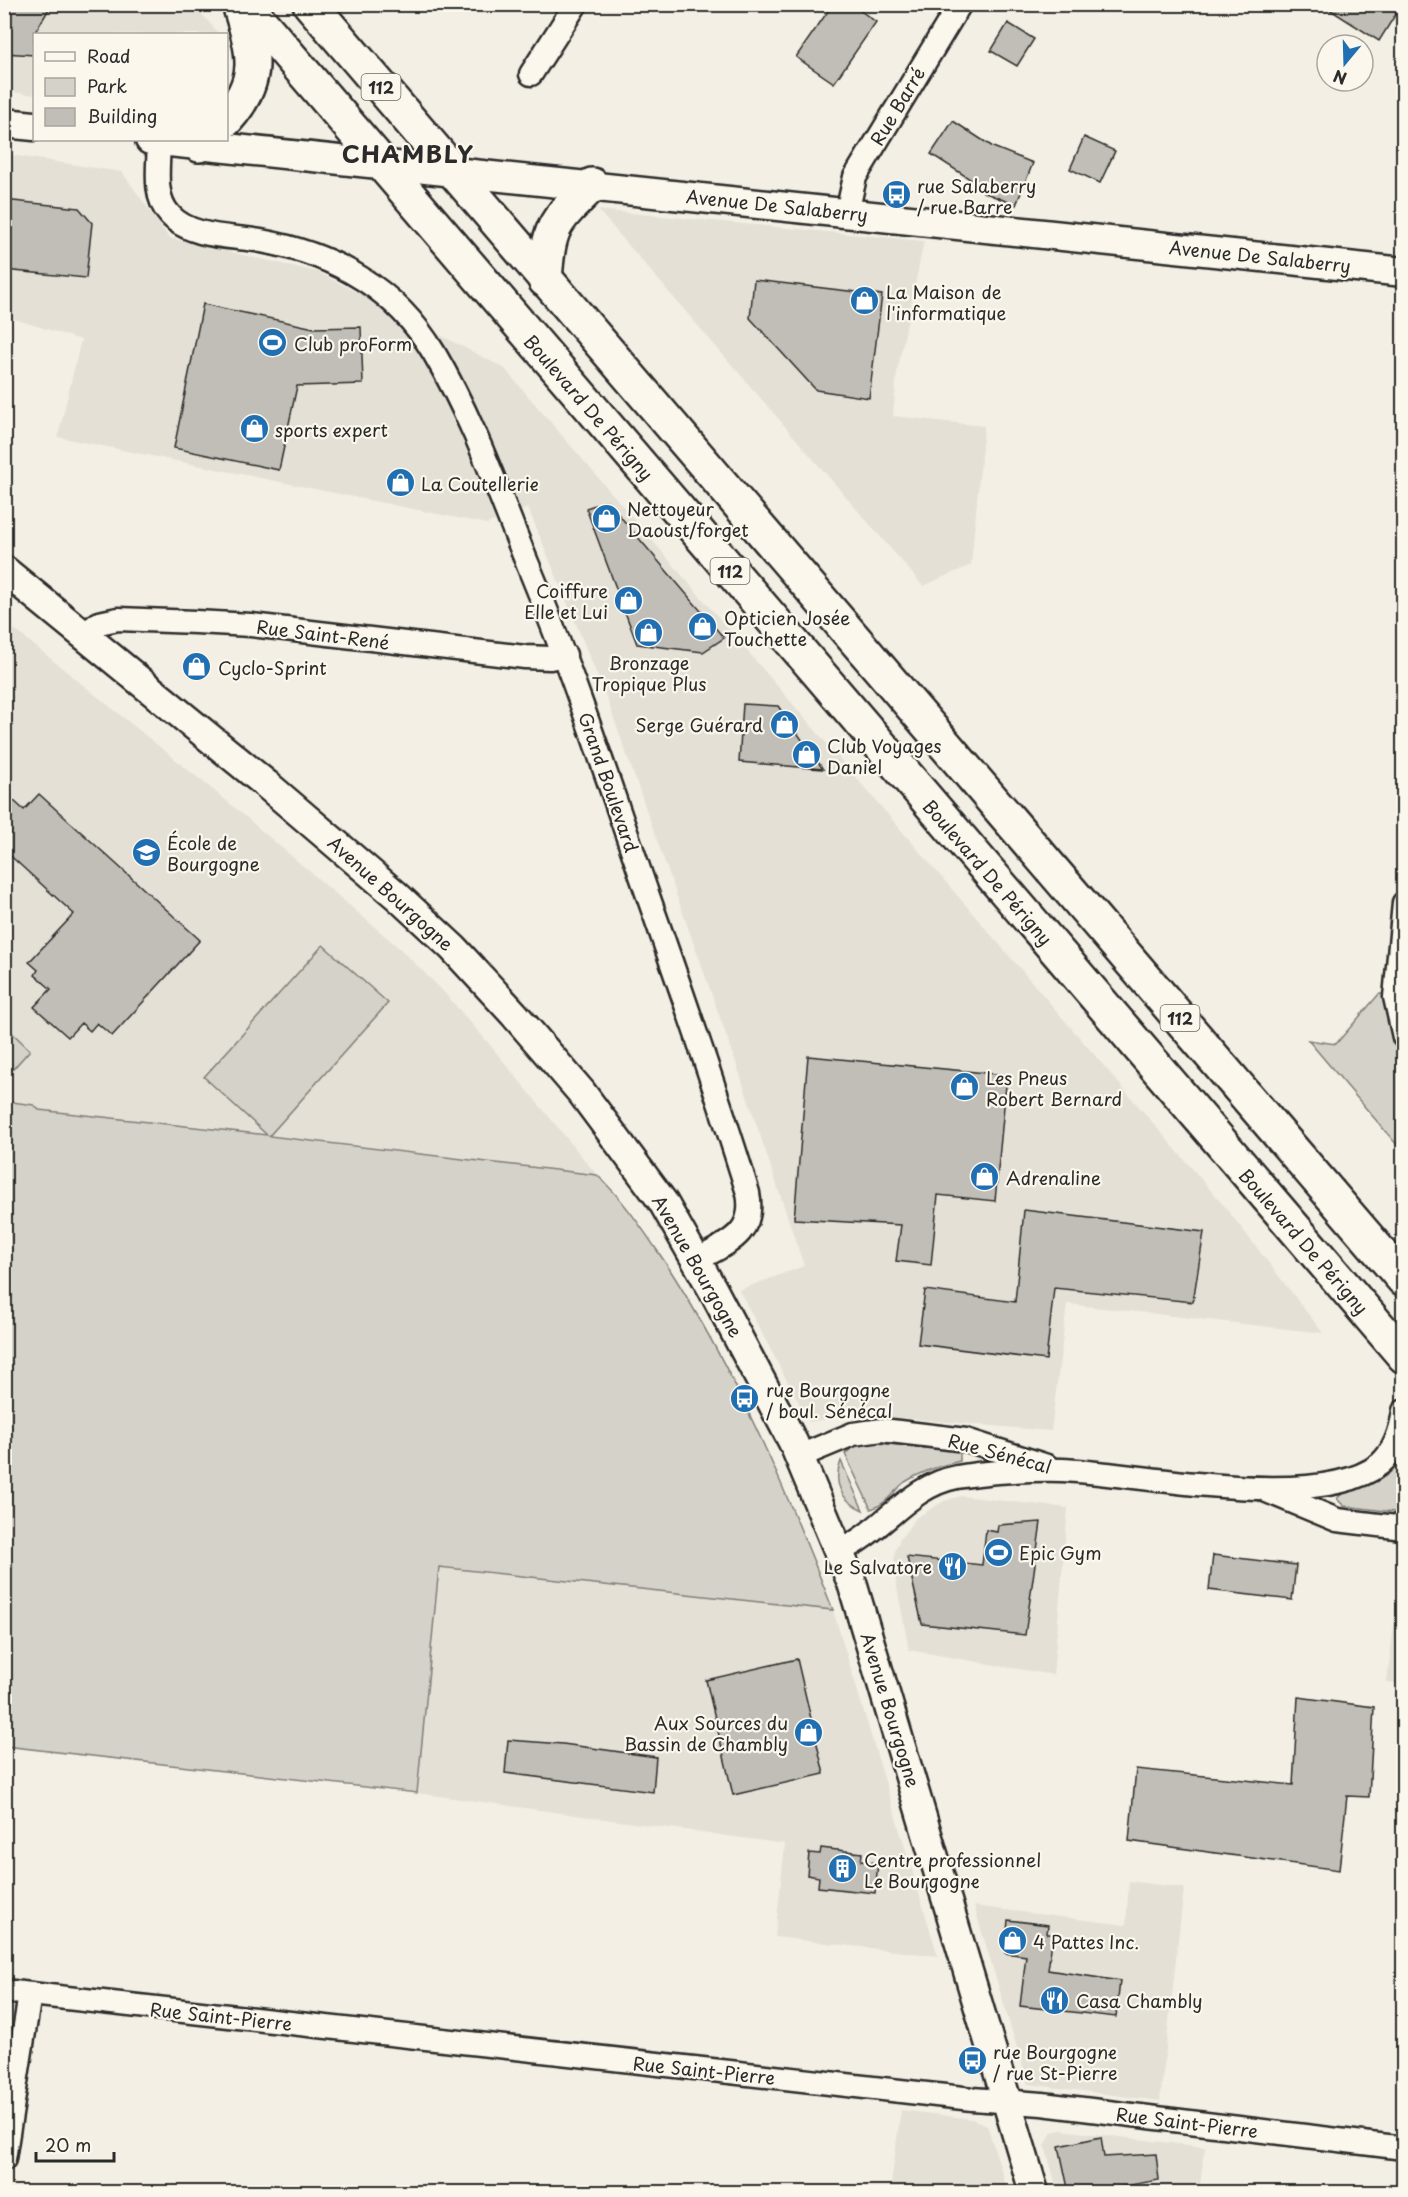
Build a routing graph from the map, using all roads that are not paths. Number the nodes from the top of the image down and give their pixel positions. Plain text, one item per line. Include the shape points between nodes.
1 (239, 4) edge
2 (245, 4) edge
3 (309, 4) edge
4 (576, 4) edge
5 (960, 4) edge
6 (531, 75) dead end
7 (228, 118) edge
8 (4, 123) edge
9 (33, 126) edge
10 (155, 141) edge
11 (178, 141) edge
12 (202, 142) edge
13 (382, 165) junction
14 (451, 171) junction
15 (592, 185) junction
16 (848, 213) junction
17 (1404, 272) edge
18 (545, 280) junction
19 (4, 570) edge
20 (85, 634) junction
21 (565, 655) junction
22 (1404, 903) edge
23 (1404, 1037) edge
24 (697, 1260) junction
25 (1404, 1280) edge
26 (1404, 1356) edge
27 (1404, 1411) edge
28 (800, 1456) junction
29 (1060, 1470) junction
30 (1266, 1490) junction
31 (1404, 1528) edge
32 (839, 1551) junction
33 (4, 1991) edge
34 (30, 1994) junction
35 (1008, 2101) junction
36 (1404, 2148) edge
37 (4, 2159) edge
38 (1034, 2193) edge

1 - 7 main road via 251,42 252,78 241,103
2 - 13 main road, Boulevard De Périgny / 112
3 - 14 main road, 112
4 - 6 street
5 - 16 street, Rue Barré via 855,177
8 - 9 street
10 - 21 street, Grand Boulevard via 161,201 175,220 196,230 287,246 330,260 388,296 419,329 453,387
11 - 12 street, Avenue De Salaberry
12 - 13 street, Avenue De Salaberry
13 - 14 street, Avenue De Salaberry
13 - 26 main road, Boulevard De Périgny / 112
14 - 15 street, Avenue De Salaberry
14 - 18 main road, 112
15 - 16 street, Avenue De Salaberry
15 - 18 main road via 565,211 550,233
16 - 17 street, Avenue De Salaberry
18 - 25 main road, 112
19 - 20 street, Avenue Bourgogne
20 - 21 street, Rue Saint-René via 99,623 140,619 251,625 537,658
20 - 24 street, Avenue Bourgogne via 324,833 453,948 602,1118 663,1202
21 - 24 street, Grand Boulevard via 748,1192 750,1211 744,1229
22 - 23 street via 1395,997
24 - 28 street, Avenue Bourgogne
27 - 30 street, Rue Sénécal via 1394,1446 1369,1471 1337,1481
28 - 29 street, Rue Sénécal via 853,1434 882,1430 966,1440
28 - 32 street, Avenue Bourgogne
29 - 30 street, Rue Sénécal
29 - 32 street, Rue Sénécal via 962,1476 935,1483 907,1500 865,1538
30 - 31 street, Rue Sénécal via 1337,1520
32 - 35 street, Avenue Bourgogne via 877,1660
33 - 34 street, Rue Saint-Pierre
34 - 35 street, Rue Saint-Pierre
34 - 37 street
35 - 36 street, Rue Saint-Pierre
35 - 38 street, Avenue Bourgogne

